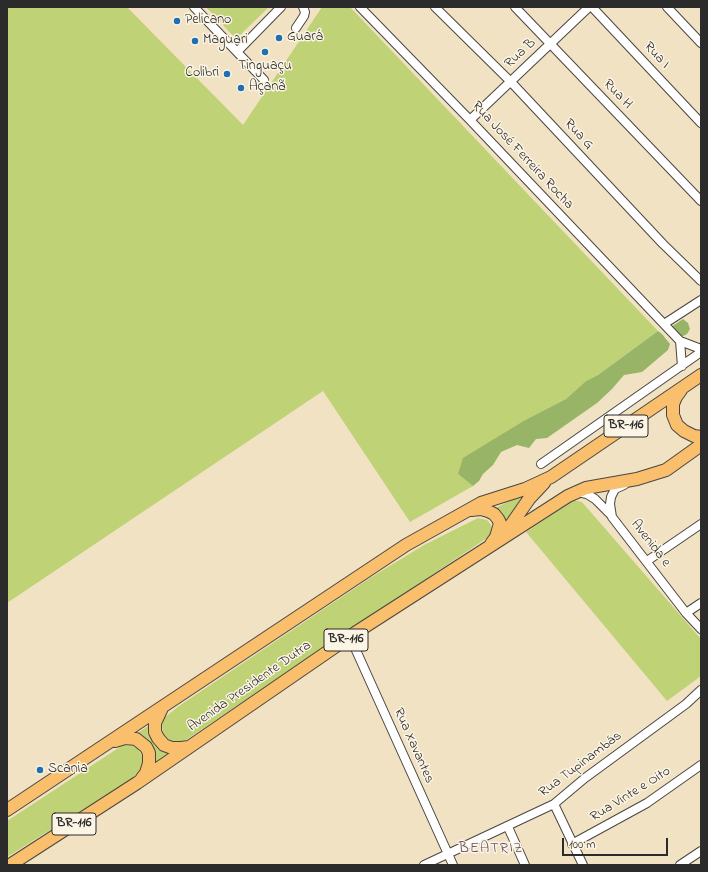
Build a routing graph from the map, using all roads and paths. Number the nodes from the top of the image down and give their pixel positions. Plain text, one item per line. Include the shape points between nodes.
1 (194, 7) edge
2 (281, 7) edge
3 (303, 7) edge
4 (360, 7) edge
5 (435, 7) edge
6 (515, 7) edge
7 (591, 7) edge
8 (667, 7) edge
9 (296, 28) dead end
10 (701, 43) edge
11 (551, 44) junction
12 (237, 52) junction
13 (264, 80) dead end
14 (510, 82) junction
15 (470, 120) junction
16 (701, 122) edge
17 (701, 201) edge
18 (701, 281) edge
19 (701, 300) edge
20 (664, 324) junction
21 (680, 341) junction
22 (701, 349) edge
23 (701, 352) edge
24 (682, 366) junction
25 (701, 375) edge
26 (683, 387) junction
27 (701, 437) edge
28 (701, 445) edge
29 (540, 464) dead end
30 (551, 477) junction
31 (637, 479) junction
32 (576, 492) junction
33 (467, 511) junction
34 (612, 517) junction
35 (701, 524) edge
36 (503, 538) junction
37 (490, 546) junction
38 (646, 561) junction
39 (701, 603) edge
40 (686, 613) junction
41 (701, 629) edge
42 (350, 637) junction
43 (701, 690) edge
44 (163, 707) junction
45 (107, 744) junction
46 (192, 746) junction
47 (701, 765) edge
48 (137, 783) junction
49 (554, 804) junction
50 (7, 810) edge
51 (508, 827) junction
52 (572, 844) junction
53 (701, 851) edge
54 (448, 855) junction
55 (10, 865) edge
56 (424, 865) edge
57 (452, 865) edge
58 (525, 865) edge
59 (583, 865) edge
60 (680, 865) edge

1 - 12 street
2 - 12 street
3 - 9 street via 304,16
4 - 15 street, Rua José Ferreira Rocha
5 - 14 street, Rua G
6 - 11 street, Rua H
7 - 11 street, Rua B
7 - 16 street, Rua I
8 - 10 street
11 - 14 street, Rua B
11 - 17 street, Rua H
12 - 13 street
14 - 15 street, Rua B
14 - 18 street, Rua G
15 - 20 street, Rua José Ferreira Rocha
19 - 20 street
20 - 21 street, Rua José Ferreira Rocha
21 - 22 street
21 - 24 street
23 - 24 street
24 - 29 street
25 - 26 highway, Avenida Presidente Dutra / BR-116
26 - 27 highway via 673,404 673,415 677,425 684,431
26 - 30 highway, Avenida Presidente Dutra / BR-116
28 - 31 highway via 666,470
30 - 33 highway, Avenida Presidente Dutra / BR-116
30 - 36 highway, Avenida Presidente Dutra / BR-116 via 528,499
31 - 32 highway
31 - 34 street, Avenida e via 615,489 610,497
32 - 34 street via 595,499
32 - 36 highway
33 - 37 highway via 492,512 500,522 496,537
33 - 44 highway, Avenida Presidente Dutra / BR-116 via 406,545
34 - 38 street, Avenida e
35 - 38 street
36 - 37 highway, Avenida Presidente Dutra / BR-116
37 - 42 highway, Avenida Presidente Dutra / BR-116
38 - 40 street, Avenida e
39 - 40 street
40 - 41 street, Avenida e
42 - 46 highway, Avenida Presidente Dutra / BR-116
42 - 54 street, Rua Xavantes
43 - 49 street, Rua Tupinambás
44 - 45 highway, Avenida Presidente Dutra / BR-116
44 - 46 highway via 155,723 158,738 164,745 172,748
45 - 48 highway via 125,738 136,739 146,747 150,763 146,773
45 - 50 highway, Avenida Presidente Dutra / BR-116
46 - 48 highway, Avenida Presidente Dutra / BR-116
47 - 52 street, Rua Vinte e Oito via 647,803
48 - 55 highway, Avenida Presidente Dutra / BR-116
49 - 51 street, Rua Tupinambás
49 - 52 street
51 - 54 street, Rua Tupinambás
51 - 58 street
52 - 59 street
53 - 60 street
54 - 56 street, Rua Tupinambás
54 - 57 street, Rua Xavantes

